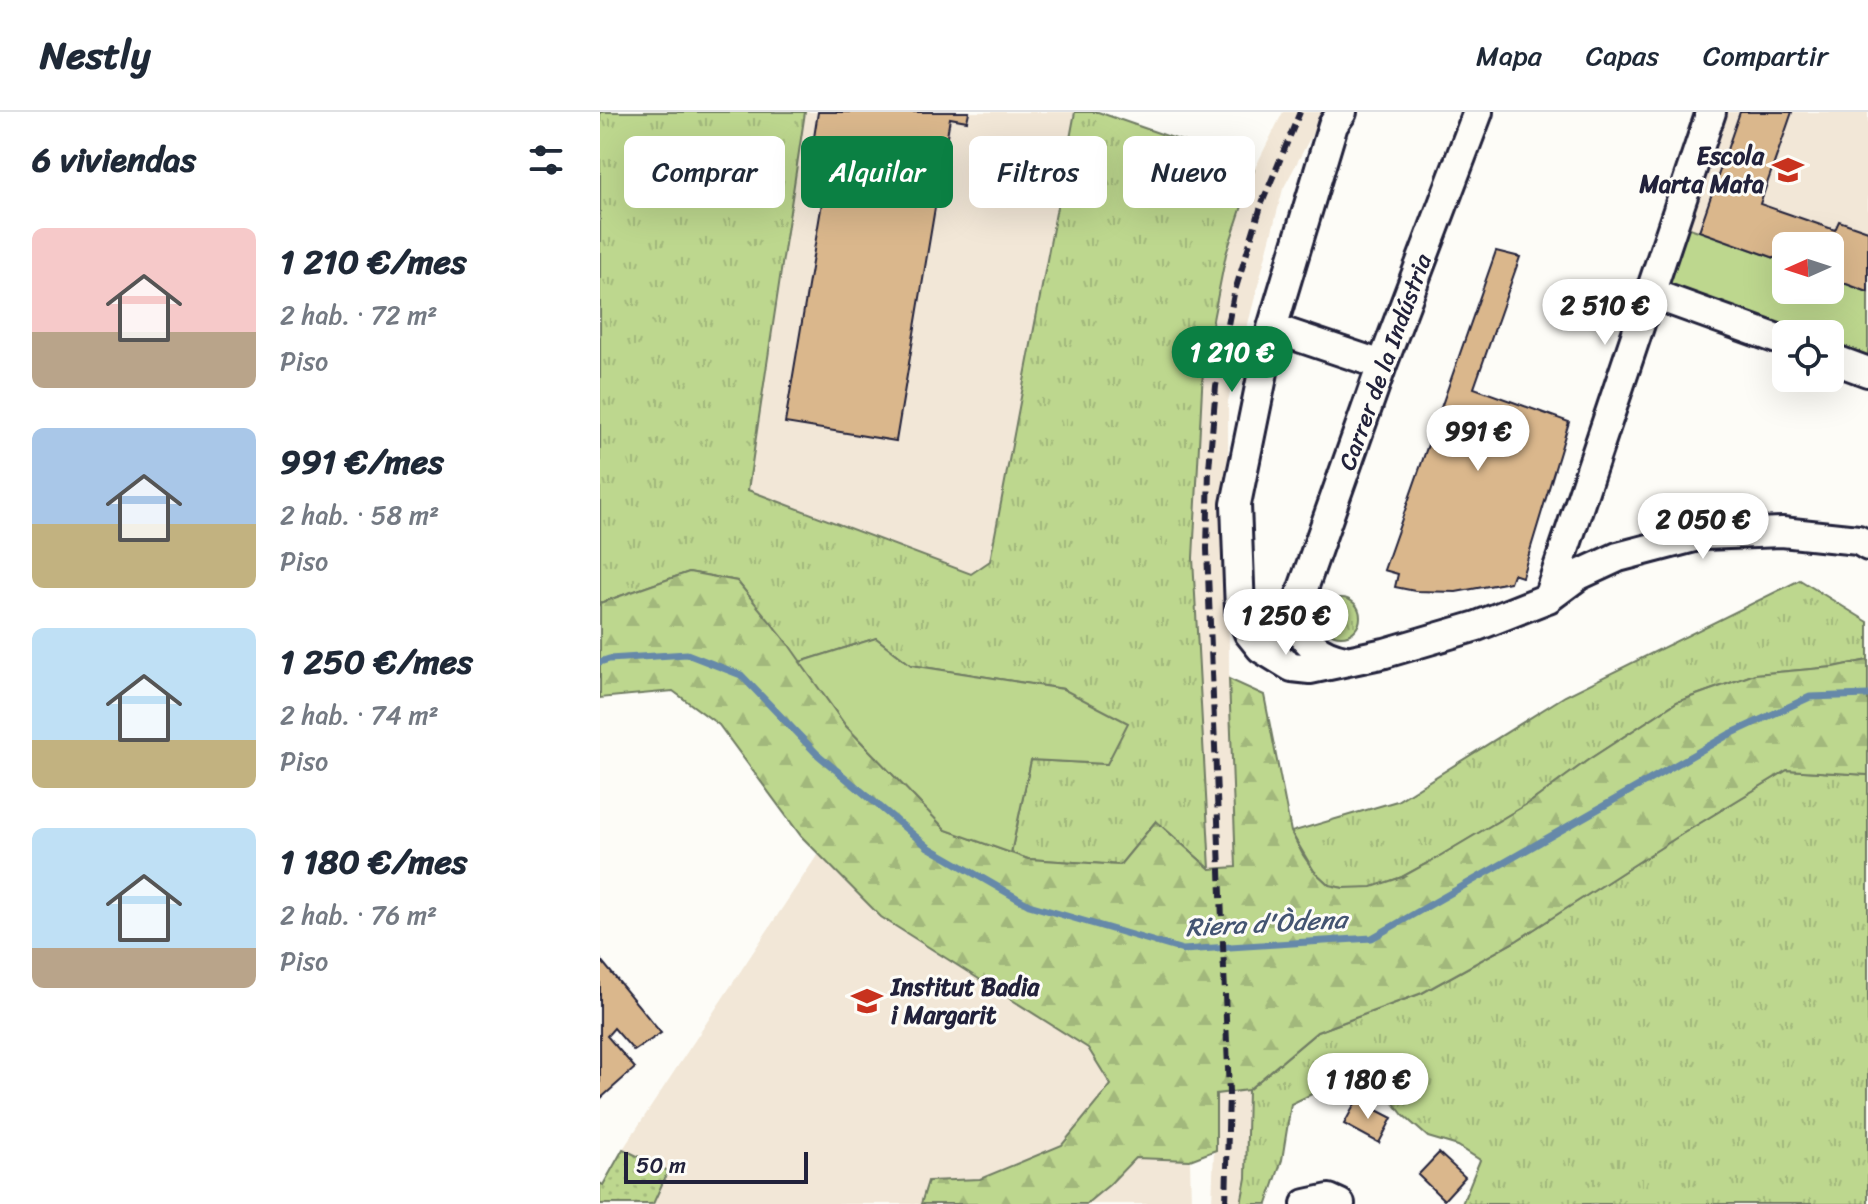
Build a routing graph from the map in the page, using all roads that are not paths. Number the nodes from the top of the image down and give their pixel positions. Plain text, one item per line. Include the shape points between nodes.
1 (1342, 112) edge
2 (1478, 112) edge
3 (1711, 112) edge
4 (1650, 293) junction
5 (1272, 328) junction
6 (1772, 337) edge
7 (1844, 363) edge
8 (1382, 365) junction
9 (1868, 372) edge
10 (1865, 536) edge
11 (1548, 598) junction
12 (1294, 614) junction
13 (1249, 633) junction
14 (1346, 660) junction
15 (1307, 1203) edge
16 (1340, 1204) edge

1 - 5 street via 1333,125
2 - 8 street, Carrer de la Indústria
3 - 4 street
4 - 6 street
4 - 11 street
5 - 8 street
5 - 13 street via 1236,504 1237,588
7 - 9 street
8 - 12 street, Carrer de la Indústria
10 - 11 street via 1702,535 1618,557 1579,575
11 - 14 street via 1477,626
12 - 13 street via 1280,631
12 - 14 street via 1301,634 1316,649
13 - 14 street via 1261,648 1292,667 1310,669
15 - 16 street via 1329,1199

